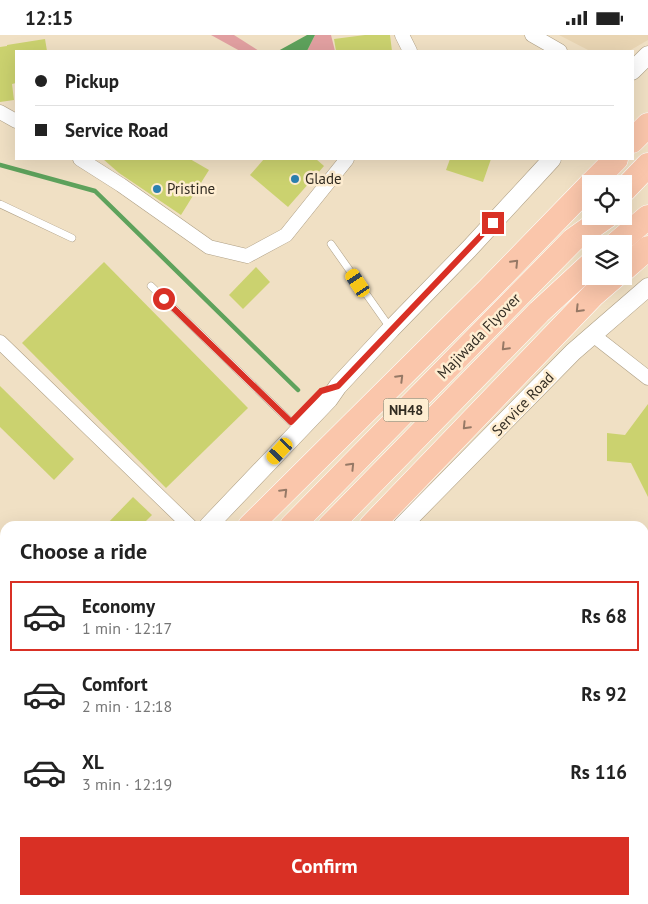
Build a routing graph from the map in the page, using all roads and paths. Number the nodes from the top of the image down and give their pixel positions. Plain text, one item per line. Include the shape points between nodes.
1 (402, 35) edge
2 (532, 35) edge
3 (410, 50) edge
4 (558, 50) edge
5 (648, 55) edge
6 (634, 69) edge
7 (0, 112) edge
8 (15, 120) edge
9 (648, 125) edge
10 (634, 139) edge
11 (82, 160) edge
12 (346, 160) edge
13 (551, 160) edge
14 (615, 160) edge
15 (648, 165) edge
16 (600, 175) edge
17 (632, 182) edge
18 (648, 188) edge
19 (582, 193) edge
20 (632, 199) edge
21 (0, 204) edge
22 (648, 217) edge
23 (588, 225) edge
24 (594, 225) edge
25 (627, 235) edge
26 (72, 238) dead end
27 (573, 240) junction
28 (331, 244) dead end
29 (648, 248) edge
30 (632, 262) edge
31 (582, 272) edge
32 (605, 285) edge
33 (151, 286) dead end
34 (648, 287) edge
35 (391, 329) junction
36 (593, 335) junction
37 (0, 342) edge
38 (648, 378) edge
39 (338, 386) junction
40 (291, 422) junction
41 (187, 521) edge
42 (197, 521) edge
43 (213, 521) edge
44 (255, 521) edge
45 (297, 521) edge
46 (335, 521) edge
47 (376, 521) edge
48 (407, 521) edge

1 - 3 street
2 - 4 street
5 - 6 street
7 - 8 street
9 - 10 highway
11 - 12 street via 208,247 247,256 286,235
13 - 35 street
14 - 16 highway
15 - 17 highway
18 - 20 highway
44 -> 19 highway
21 - 26 lane
22 - 25 highway
23 - 27 highway
24 - 27 highway, Majiwada Flyover / NH48
45 -> 27 highway, Majiwada Flyover / NH48
28 - 35 lane
29 - 30 highway
31 -> 46 highway, Majiwada Flyover / NH48 via 539,312
32 -> 47 highway
33 - 40 lane
34 - 36 street, Service Road
35 - 39 street
36 - 38 street
36 - 48 street, Service Road
37 - 41 street
39 - 40 street via 321,391
39 - 43 street
40 - 42 street

